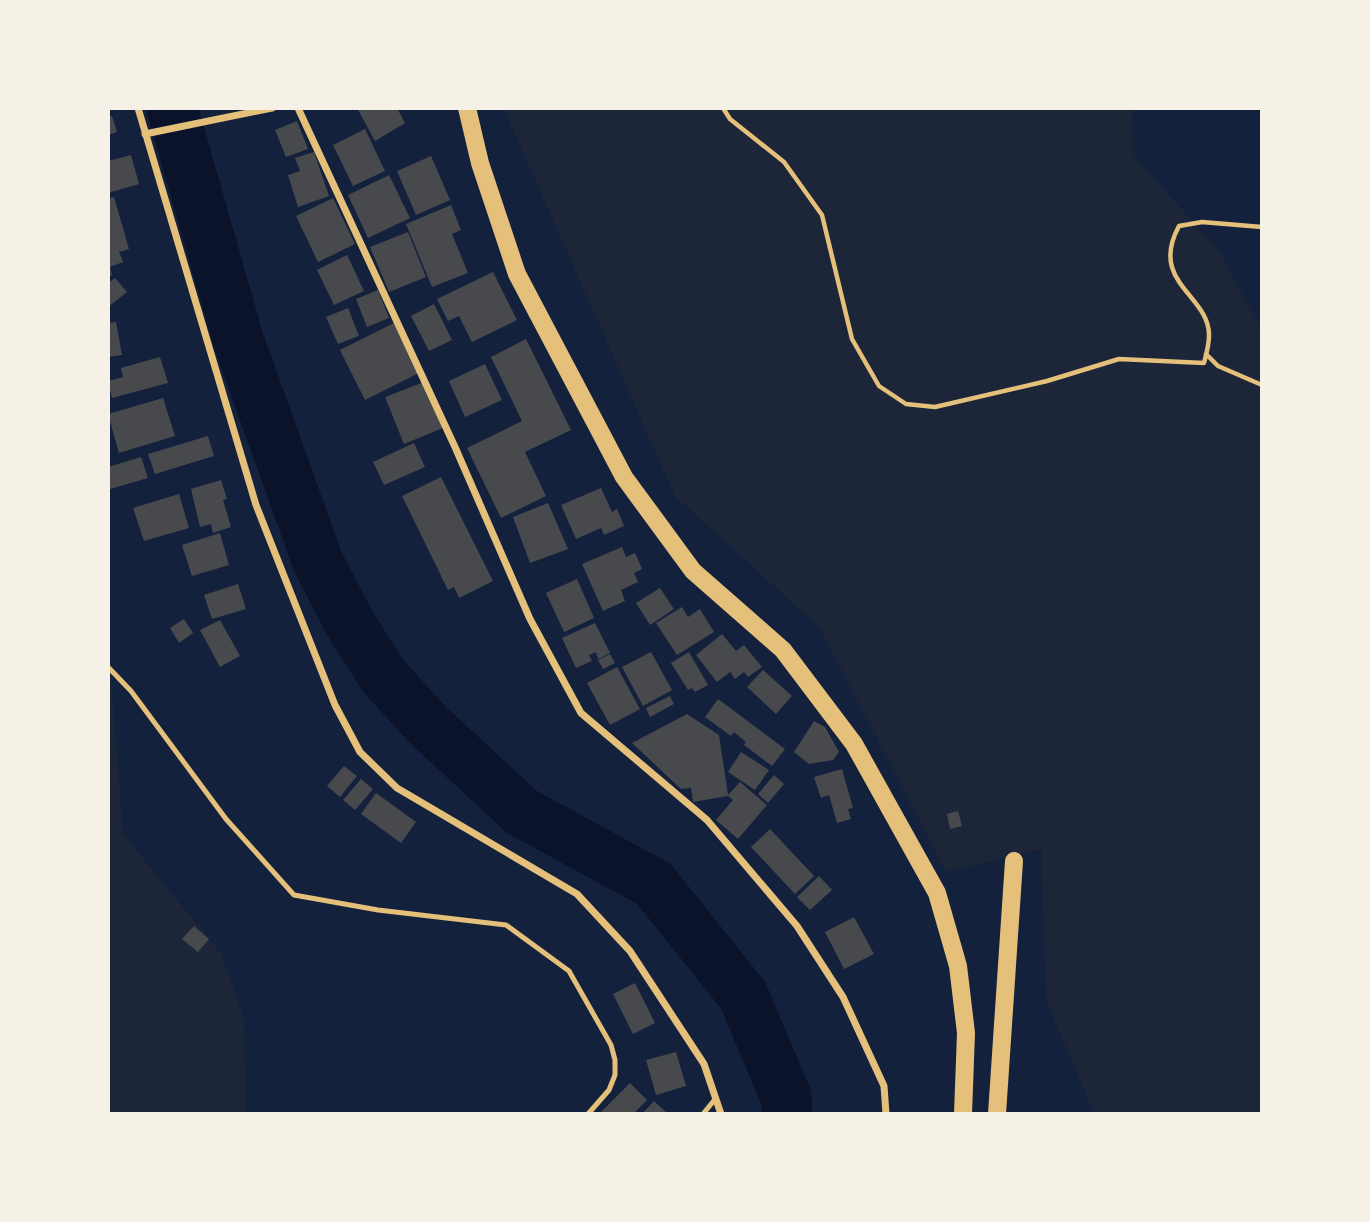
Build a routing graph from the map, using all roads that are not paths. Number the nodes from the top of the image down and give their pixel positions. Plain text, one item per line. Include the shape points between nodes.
1 (138, 108) edge
2 (272, 108) edge
3 (298, 108) edge
4 (467, 108) edge
5 (145, 134) junction
6 (108, 667) edge
7 (1014, 861) dead end
8 (716, 1098) junction
9 (588, 1114) edge
10 (704, 1114) edge
11 (721, 1114) edge
12 (886, 1114) edge
13 (962, 1114) edge
14 (997, 1114) edge

1 - 5 street
2 - 5 street
3 - 12 street via 530,619 581,713 707,820 797,926 843,997 884,1086
4 - 13 main road via 517,274 624,477 694,571 783,650 846,734 937,893 958,966 966,1032
5 - 8 street via 256,505 335,705 360,752 397,788 577,894 630,951 704,1064
6 - 9 lane via 226,819 294,894 378,910 506,925 569,971 615,1060 609,1090
7 - 14 main road
8 - 10 lane
8 - 11 street

